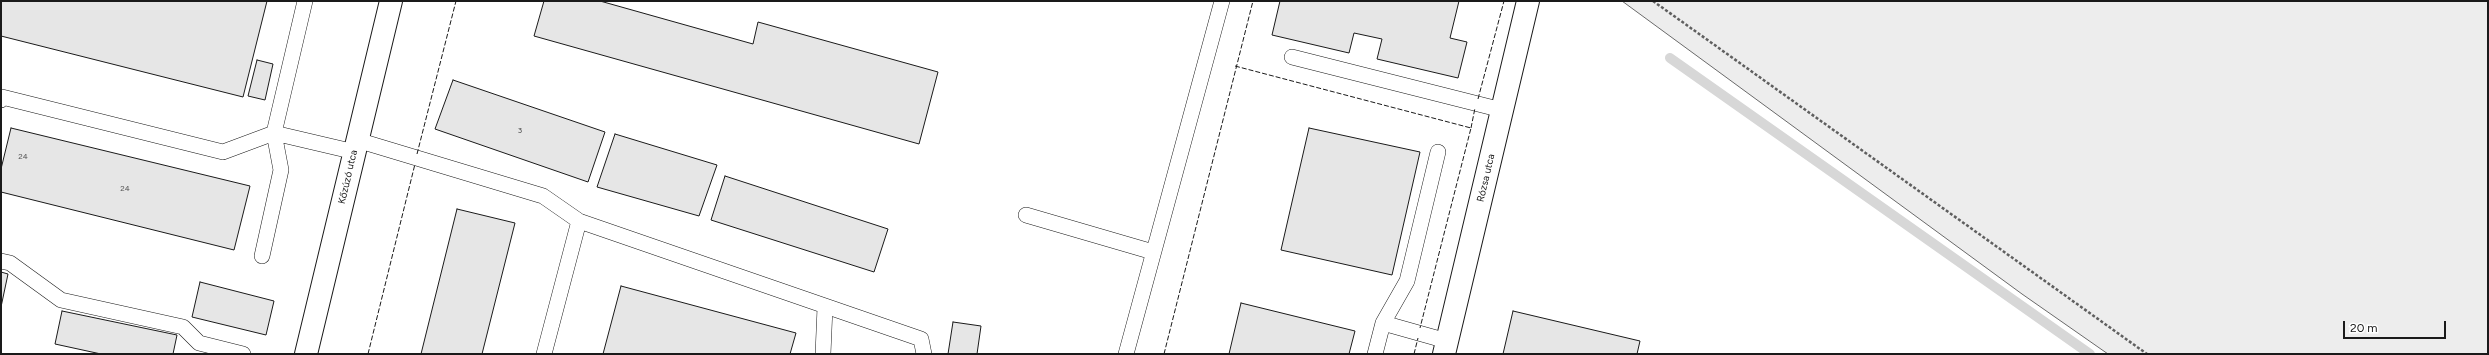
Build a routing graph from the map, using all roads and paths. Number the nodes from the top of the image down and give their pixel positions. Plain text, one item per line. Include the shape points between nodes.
1 (305, 1) edge
2 (391, 1) edge
3 (1222, 1) edge
4 (1528, 1) edge
5 (1653, 1) edge
6 (1292, 57) dead end
7 (1, 100) edge
8 (1502, 110) junction
9 (274, 133) junction
10 (356, 146) junction
11 (1438, 152) dead end
12 (1026, 215) dead end
13 (579, 221) junction
14 (1153, 252) junction
15 (262, 256) dead end
16 (1, 261) edge
17 (825, 307) junction
18 (1383, 323) junction
19 (1446, 348) edge
20 (243, 354) edge
21 (306, 354) edge
22 (544, 354) edge
23 (823, 354) edge
24 (924, 354) edge
25 (1126, 354) edge
26 (1375, 354) edge
27 (2147, 354) edge

1 - 9 lane
2 - 10 street, Kőzúzó utca
3 - 14 lane
4 - 8 street, Rózsa utca
5 - 27 path
6 - 8 lane
7 - 9 lane via 2,97 223,152
8 - 19 street, Rózsa utca
9 - 10 lane
9 - 15 lane via 281,170
10 - 13 lane via 543,196
10 - 21 street, Kőzúzó utca
11 - 18 lane via 1407,281
12 - 14 lane
13 - 17 lane
13 - 22 lane
14 - 25 lane
16 - 20 lane via 10,263 61,300 184,327 199,343
17 - 23 lane
17 - 24 lane via 921,339
18 - 19 lane
18 - 26 lane

